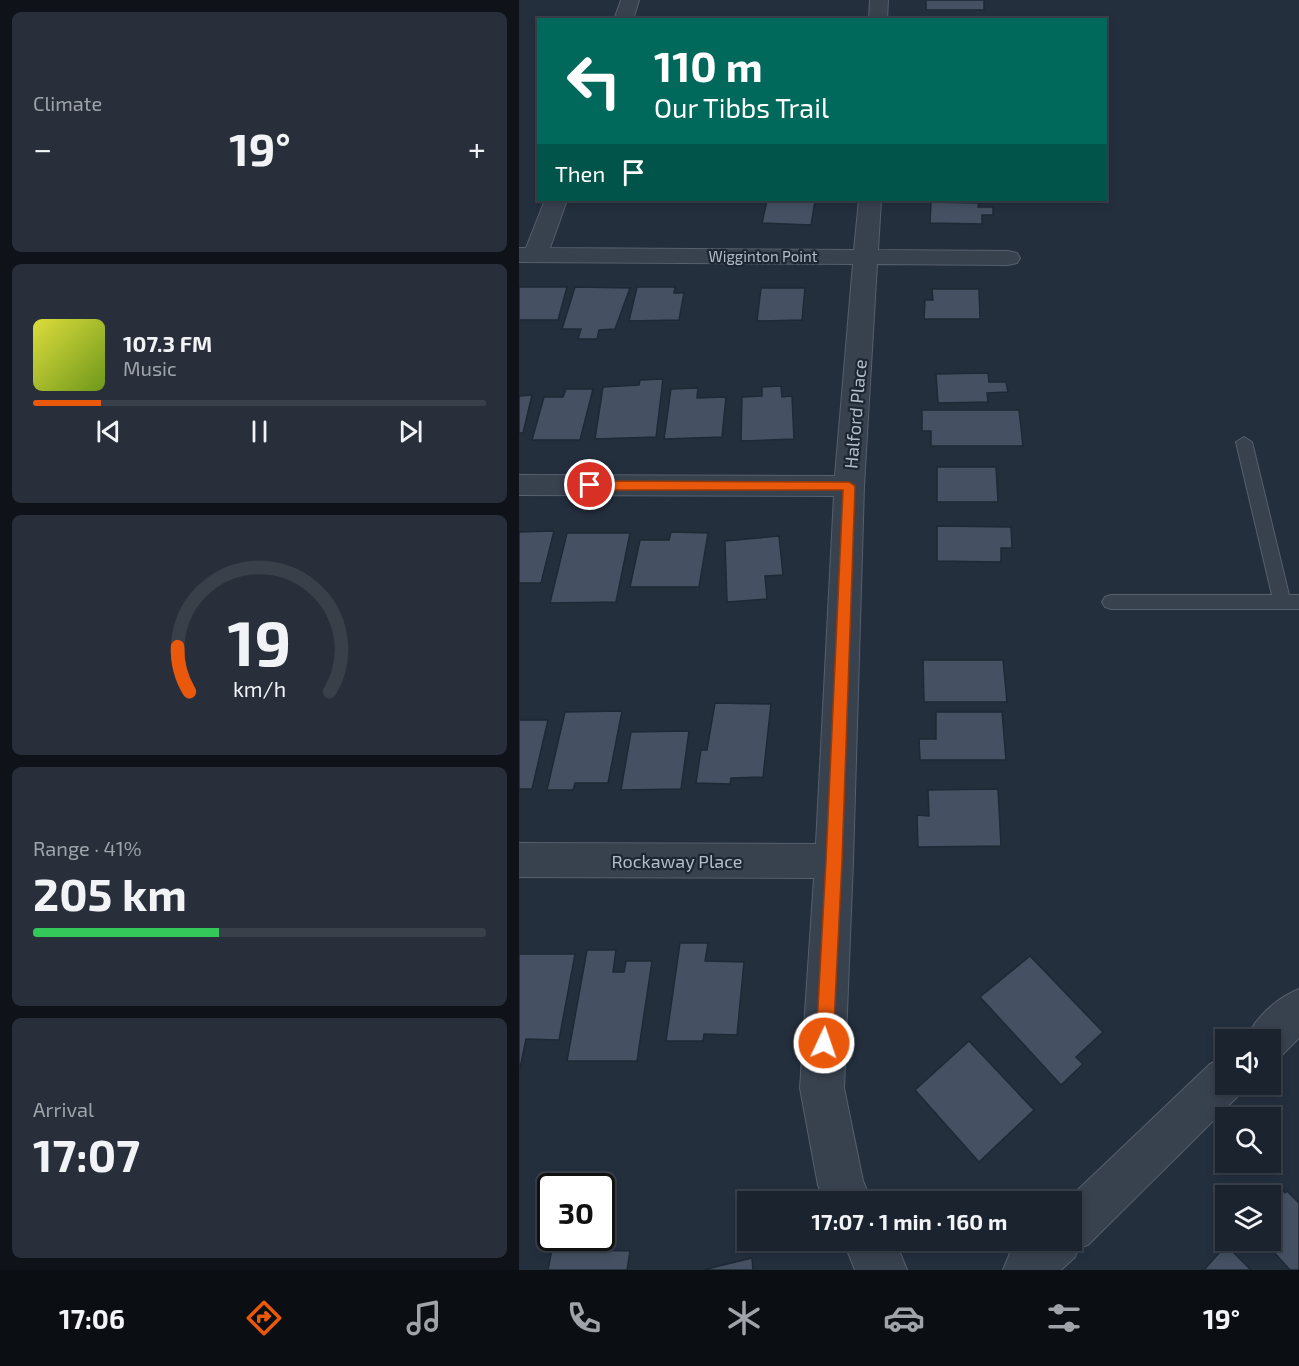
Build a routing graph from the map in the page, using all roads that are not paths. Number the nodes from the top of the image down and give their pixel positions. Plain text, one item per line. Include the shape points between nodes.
1 (630, 0) edge
2 (879, 0) edge
3 (624, 18) edge
4 (878, 18) edge
5 (555, 201) edge
6 (870, 201) edge
7 (527, 255) edge
8 (867, 257) junction
9 (1008, 258) dead end
10 (1244, 442) dead end
11 (519, 485) edge
12 (849, 486) junction
13 (1111, 602) dead end
14 (1291, 602) edge
15 (519, 860) edge
16 (834, 861) junction
17 (1299, 1009) edge
18 (1278, 1029) edge
19 (1215, 1089) edge
20 (844, 1191) edge
21 (1082, 1217) edge
22 (871, 1251) edge
23 (1047, 1251) edge
24 (883, 1270) edge
25 (1027, 1270) edge

1 - 3 street
2 - 4 street
5 - 7 street
6 - 8 street, Halford Place
7 - 8 street, Wigginton Point
8 - 9 street, Wigginton Point
8 - 12 street, Halford Place
10 - 14 lane
11 - 12 street
12 - 16 street, Halford Place
13 - 14 lane
15 - 16 street, Rockaway Place
16 - 20 street, Halford Place via 822,1088
17 - 18 street
19 - 21 street
22 - 24 street
23 - 25 street

